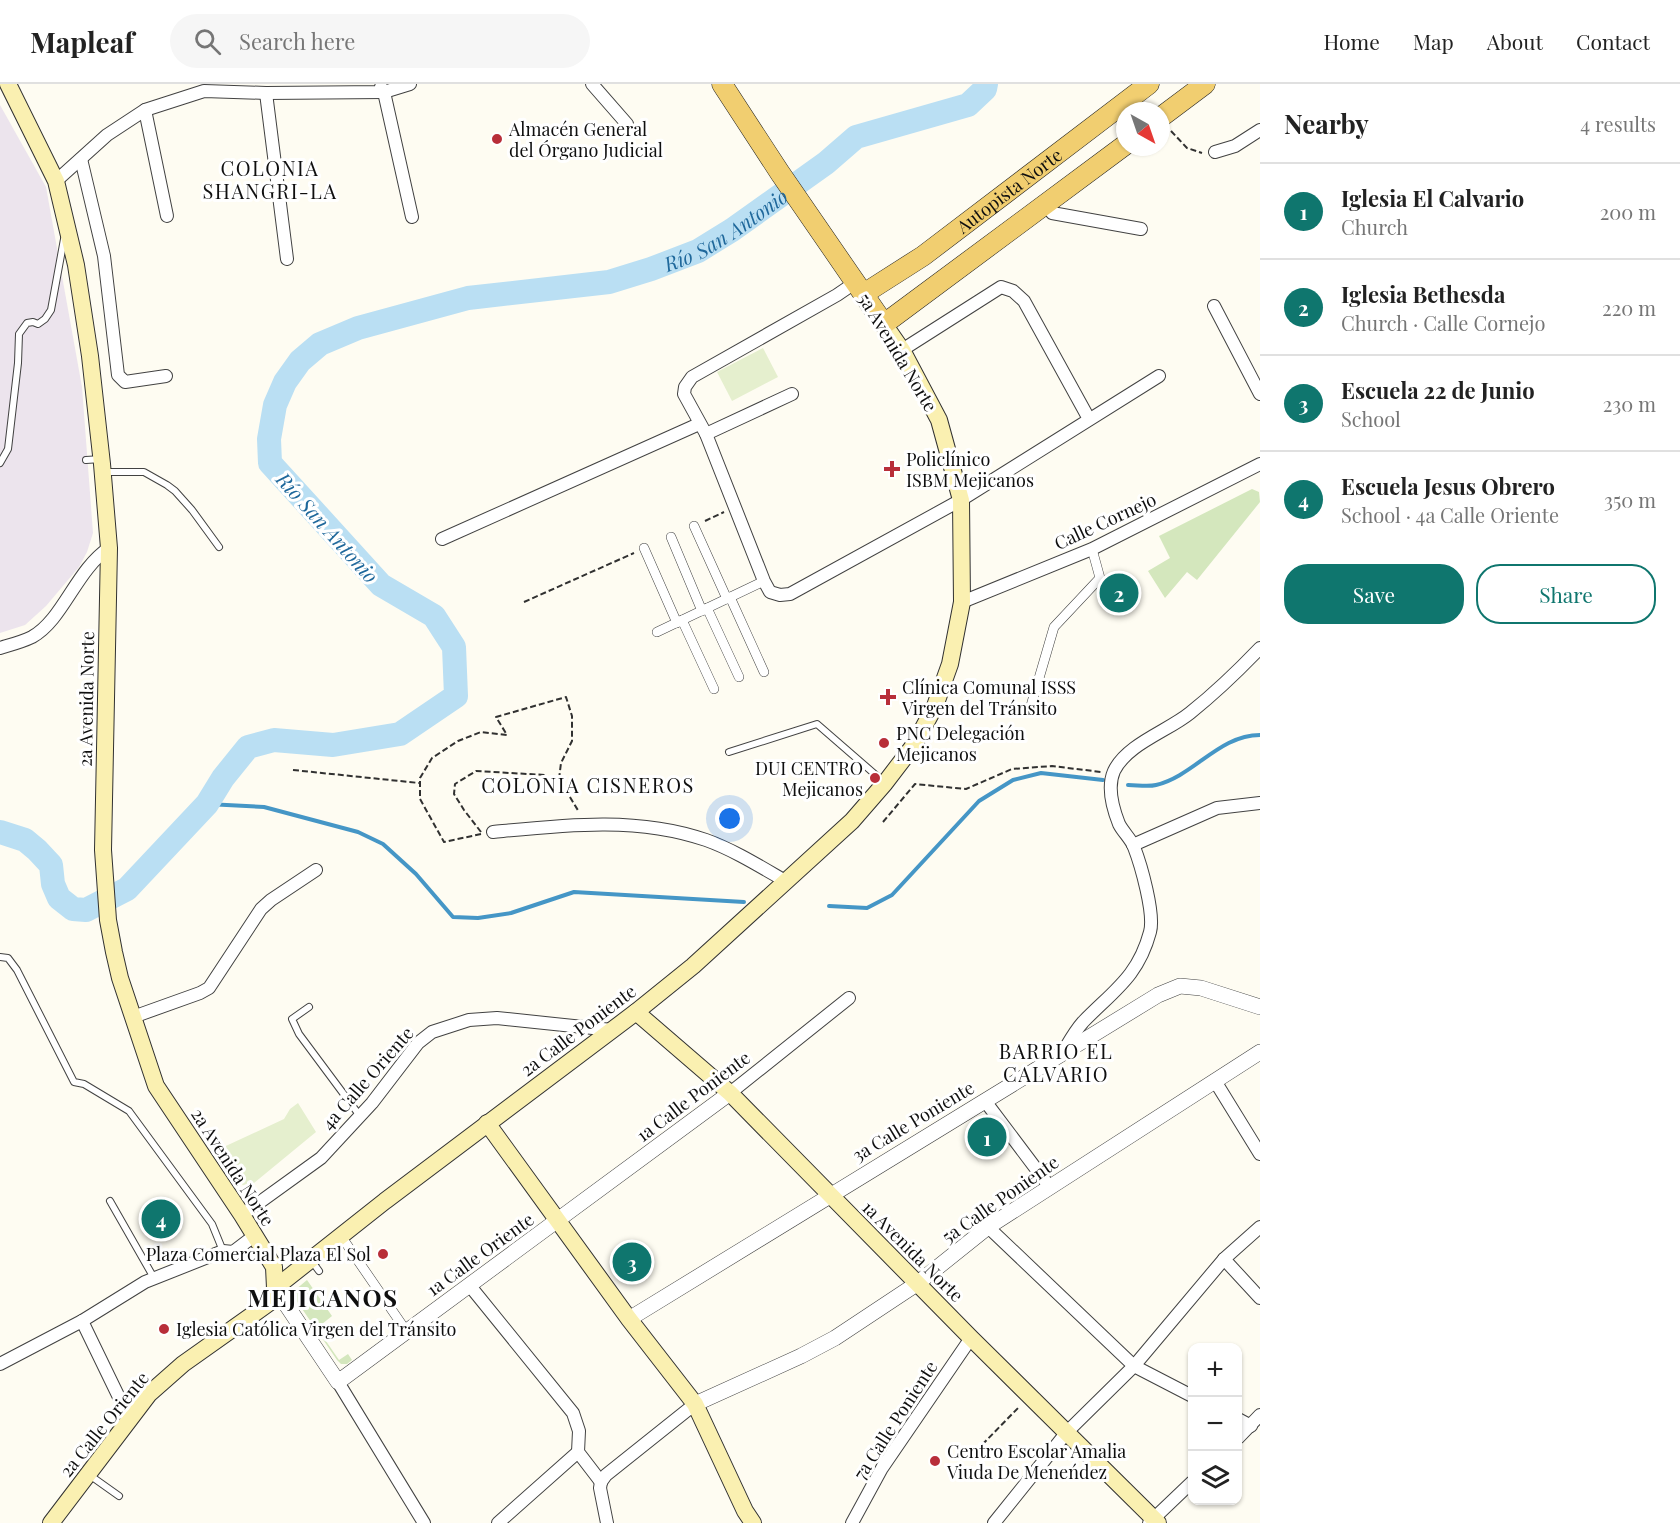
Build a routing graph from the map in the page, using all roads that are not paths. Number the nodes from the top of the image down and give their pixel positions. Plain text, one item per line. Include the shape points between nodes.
1 (8, 84) edge
2 (411, 84) edge
3 (592, 84) edge
4 (722, 84) edge
5 (1204, 84) edge
6 (1138, 87) edge
7 (203, 88) edge
8 (381, 88) edge
9 (266, 93) junction
10 (145, 110) junction
11 (1170, 116) edge
12 (627, 124) dead end
13 (1260, 130) edge
14 (1116, 152) edge
15 (1215, 152) road end
16 (81, 159) junction
17 (56, 181) junction
18 (1046, 204) junction
19 (167, 216) dead end
20 (412, 217) dead end
21 (67, 227) junction
22 (1141, 229) dead end
23 (287, 259) dead end
24 (860, 288) junction
25 (1214, 306) dead end
26 (884, 324) junction
27 (902, 350) junction
28 (166, 376) dead end
29 (1159, 376) dead end
30 (792, 394) dead end
31 (1260, 394) edge
32 (1089, 419) junction
33 (702, 429) junction
34 (0, 463) edge
35 (97, 464) junction
36 (1260, 464) edge
37 (961, 500) junction
38 (694, 526) road end
39 (671, 537) dead end
40 (442, 539) dead end
41 (219, 547) dead end
42 (109, 548) junction
43 (644, 548) road end
44 (1092, 549) junction
45 (764, 581) junction
46 (729, 598) junction
47 (962, 602) junction
48 (705, 610) junction
49 (680, 621) junction
50 (657, 632) dead end
51 (0, 648) edge
52 (1260, 648) edge
53 (764, 672) dead end
54 (739, 677) dead end
55 (714, 689) dead end
56 (1030, 709) dead end
57 (729, 752) dead end
58 (885, 783) junction
59 (1260, 803) edge
60 (493, 832) dead end
61 (1133, 845) junction
62 (316, 870) dead end
63 (787, 882) junction
64 (0, 957) edge
65 (849, 998) dead end
66 (309, 1007) dead end
67 (1260, 1007) edge
68 (636, 1012) junction
69 (133, 1017) junction
70 (612, 1029) junction
71 (1260, 1052) edge
72 (1062, 1053) junction
73 (1215, 1081) junction
74 (730, 1093) junction
75 (985, 1101) junction
76 (360, 1116) junction
77 (487, 1124) junction
78 (1260, 1154) edge
79 (1049, 1186) junction
80 (830, 1195) junction
81 (110, 1201) dead end
82 (242, 1215) junction
83 (558, 1221) junction
84 (988, 1227) junction
85 (1260, 1227) edge
86 (254, 1236) junction
87 (341, 1236) junction
88 (223, 1251) junction
89 (1224, 1259) junction
90 (154, 1278) junction
91 (918, 1283) junction
92 (470, 1286) junction
93 (275, 1288) junction
94 (1260, 1298) edge
95 (629, 1319) junction
96 (82, 1321) junction
97 (407, 1332) junction
98 (971, 1338) junction
99 (0, 1364) edge
100 (1134, 1366) junction
101 (338, 1382) junction
102 (1188, 1394) edge
103 (695, 1404) junction
104 (1260, 1415) edge
105 (129, 1418) junction
106 (1242, 1421) edge
107 (1251, 1426) junction
108 (1068, 1432) junction
109 (1242, 1434) edge
110 (578, 1452) junction
111 (88, 1474) junction
112 (601, 1482) junction
113 (1188, 1486) edge
114 (119, 1496) dead end
115 (1154, 1522) edge
116 (51, 1523) edge
117 (424, 1523) edge
118 (498, 1523) edge
119 (606, 1523) edge
120 (753, 1523) edge
121 (852, 1523) edge
122 (994, 1523) edge

1 - 17 main road, 2a Avenida Norte
2 - 8 street
3 - 12 street
4 - 24 main road, 5a Avenida Norte
5 - 11 main road
6 - 24 main road, Autopista Norte via 923,255
7 - 9 street
7 - 10 street
8 - 9 street
8 - 20 street
9 - 23 street
10 - 16 street via 107,135
10 - 19 street
13 - 15 street
14 - 18 main road, Autopista Norte
16 - 17 street
16 - 28 street via 104,256 118,375 125,382
17 - 21 main road, 2a Avenida Norte
18 - 22 street via 1052,213
18 - 26 main road, Autopista Norte
21 - 34 lane via 51,310 38,324 27,323 19,334 8,449
21 - 35 main road, 2a Avenida Norte via 90,356
24 - 26 main road, 5a Avenida Norte
24 - 33 street via 837,296 692,377 684,394
25 - 31 street
26 - 27 main road, 5a Avenida Norte
27 - 32 street via 1001,287 1013,291 1024,301
27 - 37 main road, 5a Avenida Norte via 939,420
29 - 32 street
30 - 33 street
32 - 37 street
33 - 40 street
33 - 45 street
35 - 41 lane via 144,472 167,485 192,510
35 - 42 main road, 2a Avenida Norte
36 - 44 street, Calle Cornejo
37 - 45 street via 790,594 770,592
37 - 47 main road, 5a Avenida Norte
38 - 46 street
39 - 48 street
42 - 51 street via 95,558 50,622 32,637
42 - 69 main road, 2a Avenida Norte via 104,873 112,944
43 - 49 street
44 - 47 street, Calle Cornejo
44 - 56 street via 1100,578 1054,627
45 - 46 street
46 - 48 street
46 - 53 street
47 - 58 main road, 5a Avenida Norte via 950,664 935,706 914,745
48 - 49 street
48 - 54 street
49 - 50 street
49 - 55 street
52 - 61 street via 1189,714 1120,761 1113,773 1111,797 1120,825
57 - 58 lane via 817,724
58 - 63 main road, 2a Calle Poniente via 852,821
59 - 61 street via 1217,808
60 - 63 street via 589,824 672,831 723,847
61 - 72 street via 1151,913 1146,945 1137,966 1082,1023
62 - 69 street via 261,909 209,988
63 - 68 main road, 2a Calle Poniente
64 - 88 lane via 8,958 17,970 74,1082 129,1111 212,1224
65 - 74 street, 1a Calle Poniente
66 - 76 lane via 292,1019 299,1034
67 - 72 street, 3a Calle Poniente via 1201,988 1180,986 1158,995
68 - 70 main road, 2a Calle Poniente
68 - 74 main road, 1a Avenida Norte
69 - 82 main road, 2a Avenida Norte via 156,1086
70 - 76 street, 4a Calle Oriente via 497,1018 446,1026 418,1043
70 - 77 main road, 2a Calle Poniente
71 - 73 street, 5a Calle Poniente
72 - 75 street, 3a Calle Poniente
73 - 78 street
73 - 79 street, 5a Calle Poniente
74 - 80 main road, 1a Avenida Norte via 795,1168
74 - 83 street, 1a Calle Poniente
75 - 79 street
75 - 80 street, 3a Calle Poniente
76 - 82 street, 4a Calle Oriente via 321,1158
77 - 83 main road
77 - 87 main road, 2a Calle Poniente
79 - 84 street, 5a Calle Poniente
80 - 91 main road, 1a Avenida Norte
80 - 95 street, 3a Calle Poniente
81 - 90 lane
82 - 86 main road, 2a Avenida Norte
83 - 92 street, 1a Calle Oriente
83 - 95 main road
84 - 91 street, 5a Calle Poniente
84 - 100 street
85 - 89 street
86 - 88 street via 232,1252
86 - 93 main road, 2a Avenida Norte via 274,1267
87 - 93 main road, 2a Calle Poniente via 315,1265
87 - 97 street
88 - 90 street
89 - 94 street
89 - 100 street
90 - 96 street
91 - 98 main road, 1a Avenida Norte
91 - 103 street, 5a Calle Poniente via 835,1338
92 - 97 street, 1a Calle Oriente
92 - 110 street via 573,1413 579,1431
93 - 101 street
93 - 105 main road, 2a Calle Oriente via 264,1309 183,1364
95 - 103 main road
96 - 99 street
96 - 105 street
97 - 101 street, 1a Calle Oriente
98 - 108 main road, 1a Avenida Norte
98 - 121 street, 7a Calle Poniente via 882,1468
100 - 102 street
100 - 108 street
101 - 117 street
103 - 112 street
103 - 120 main road
104 - 107 street
105 - 111 main road, 2a Calle Oriente
106 - 107 street
107 - 109 street
108 - 115 main road, 1a Avenida Norte
108 - 122 street
110 - 112 street
110 - 118 street
111 - 114 lane
111 - 116 main road, 2a Calle Oriente
112 - 119 street
113 - 115 street

